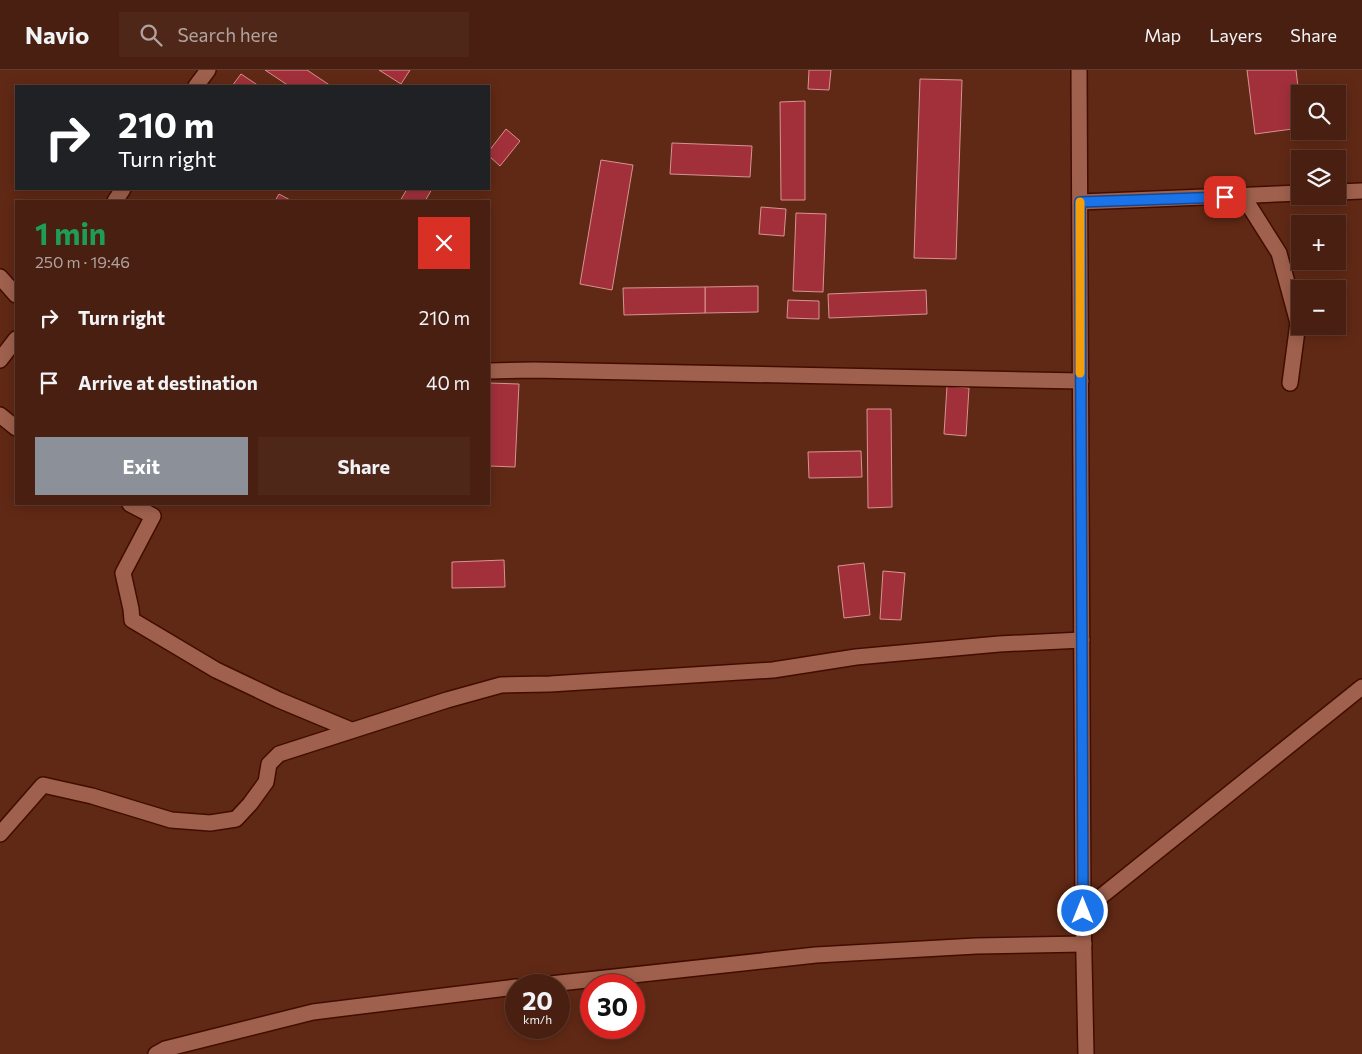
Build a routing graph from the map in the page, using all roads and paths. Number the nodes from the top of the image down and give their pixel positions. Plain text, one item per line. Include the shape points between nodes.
1 (208, 70) edge
2 (1079, 70) edge
3 (197, 85) edge
4 (1362, 191) edge
5 (1346, 192) edge
6 (1291, 194) edge
7 (1243, 196) junction
8 (1080, 202) junction
9 (0, 277) edge
10 (15, 294) edge
11 (15, 340) edge
12 (0, 360) edge
13 (490, 371) edge
14 (1080, 381) junction
15 (1290, 383) dead end
16 (0, 415) edge
17 (15, 427) edge
18 (134, 505) edge
19 (154, 510) edge
20 (1082, 640) junction
21 (1362, 687) edge
22 (351, 730) junction
23 (0, 834) edge
24 (1083, 911) junction
25 (1084, 944) junction
26 (570, 982) edge
27 (505, 988) edge
28 (156, 1054) edge
29 (1086, 1054) edge

1 - 3 street
2 - 8 street
4 - 5 street
6 - 7 street
7 - 8 street
7 - 15 street via 1278,252 1298,322
8 - 14 street
9 - 10 street
11 - 12 street
13 - 14 street
14 - 20 street
16 - 17 street
18 - 19 street
19 - 22 street via 122,573 132,620 216,670
20 - 22 street via 856,656 774,670 501,686
20 - 24 street
21 - 24 street
22 - 23 street via 278,754 269,764 266,782 236,818 210,823 171,820 44,785
24 - 25 street
25 - 26 street via 816,955
25 - 29 street
27 - 28 street via 313,1012

